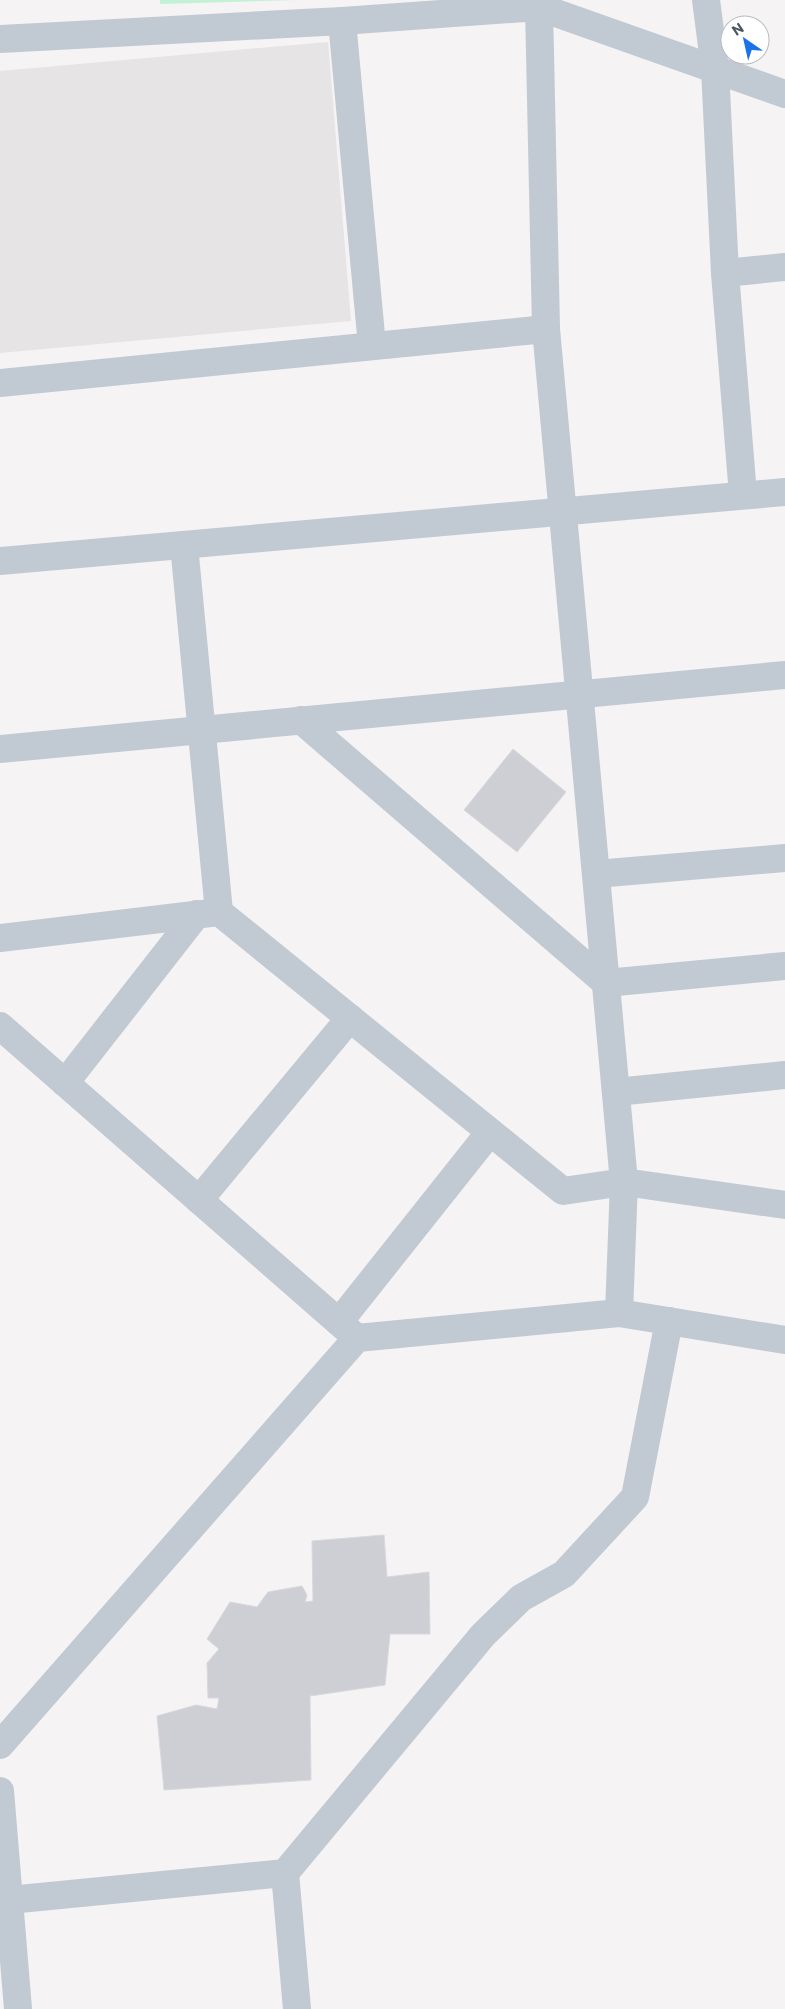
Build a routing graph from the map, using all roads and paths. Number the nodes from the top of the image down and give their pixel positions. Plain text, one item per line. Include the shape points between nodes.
1 (706, 0) edge
2 (540, 4) edge
3 (342, 21) junction
4 (0, 39) edge
5 (715, 69) junction
6 (785, 94) edge
7 (785, 267) edge
8 (725, 273) junction
9 (546, 329) junction
10 (372, 346) junction
11 (0, 383) edge
12 (785, 492) edge
13 (743, 495) junction
14 (563, 511) junction
15 (184, 545) junction
16 (0, 561) edge
17 (785, 675) edge
18 (579, 694) junction
19 (301, 720) junction
20 (202, 730) junction
21 (0, 749) edge
22 (785, 858) edge
23 (596, 874) junction
24 (208, 913) junction
25 (0, 938) edge
26 (785, 966) edge
27 (606, 983) junction
28 (350, 1018) junction
29 (0, 1026) edge
30 (785, 1075) edge
31 (65, 1083) junction
32 (616, 1092) junction
33 (490, 1132) junction
34 (624, 1182) junction
35 (199, 1200) junction
36 (785, 1205) edge
37 (619, 1313) junction
38 (669, 1321) junction
39 (348, 1330) junction
40 (785, 1340) edge
41 (0, 1746) edge
42 (0, 1792) edge
43 (285, 1873) junction
44 (9, 1900) junction
45 (18, 2009) edge
46 (297, 2009) edge

1 - 5 street
2 - 3 street
2 - 5 street
2 - 9 street
3 - 4 street
3 - 10 street
5 - 6 street
5 - 8 street
7 - 8 street
8 - 13 street
9 - 10 street
9 - 14 street
10 - 11 street
12 - 13 street
13 - 14 street
14 - 15 street
14 - 18 street
15 - 16 street
15 - 20 street
17 - 18 street
18 - 19 street
18 - 23 street
19 - 20 street
19 - 27 street
20 - 21 street
20 - 24 street
22 - 23 street
23 - 27 street
24 - 25 street
24 - 28 street
24 - 31 street
26 - 27 street
27 - 32 street
28 - 33 street
28 - 35 street
29 - 31 street
30 - 32 street
31 - 35 street
32 - 34 street
33 - 34 street via 563,1191
33 - 39 street
34 - 36 street
34 - 37 street
35 - 39 street
37 - 38 street
37 - 39 street
38 - 40 street
38 - 43 street via 634,1497 564,1574 521,1598 483,1635
39 - 41 street
42 - 44 street
43 - 44 street
43 - 46 street
44 - 45 street

